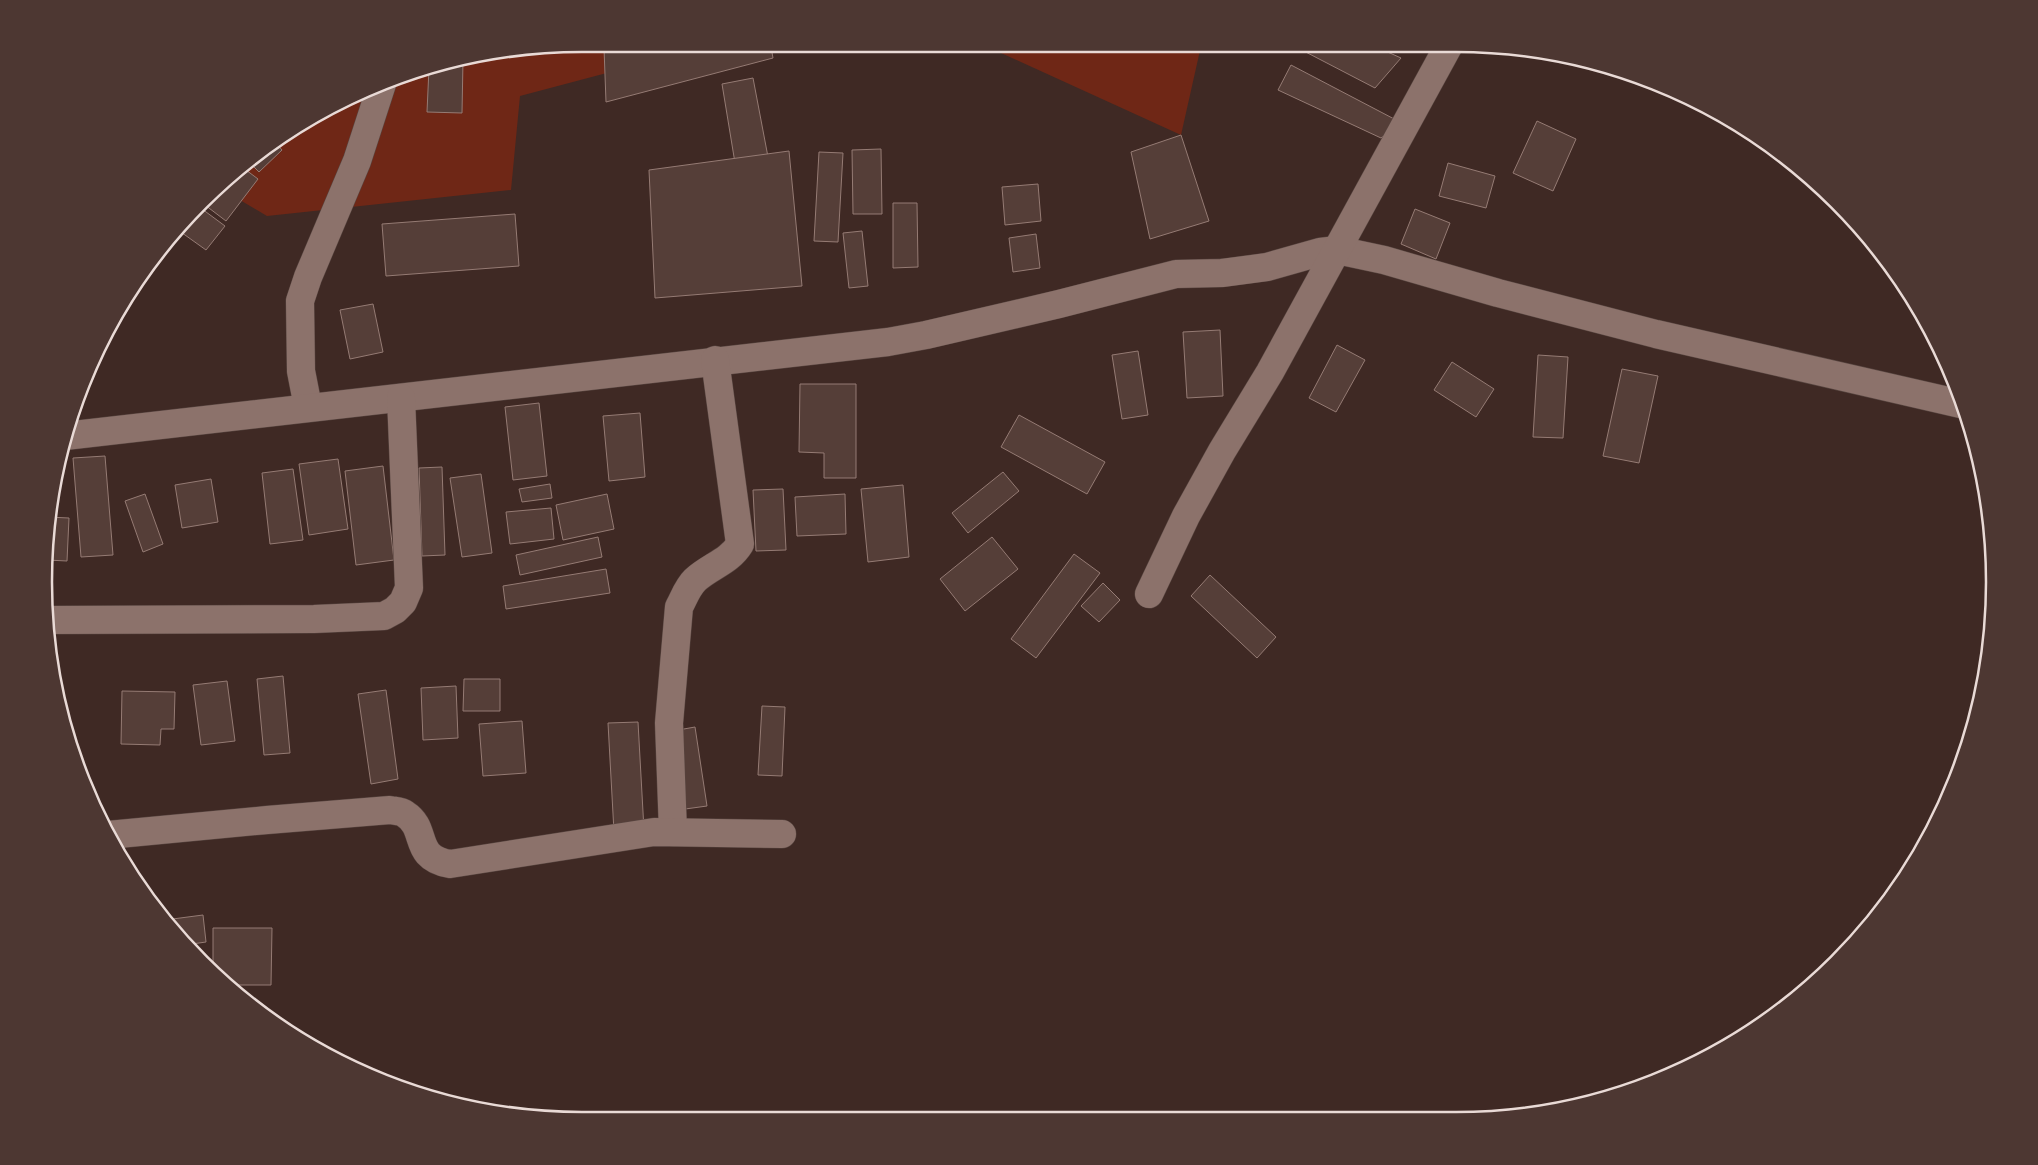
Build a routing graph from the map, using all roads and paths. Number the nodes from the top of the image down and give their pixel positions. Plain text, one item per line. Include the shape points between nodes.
1 (1445, 52) edge
2 (379, 93) edge
3 (1337, 250) junction
4 (715, 360) junction
5 (401, 398) junction
6 (1953, 402) edge
7 (308, 407) junction
8 (74, 435) edge
9 (1150, 594) dead end
10 (54, 620) edge
11 (673, 832) junction
12 (782, 834) dead end
13 (117, 835) edge

1 - 3 street
2 - 7 street via 357,161 300,301 301,371
3 - 4 street via 1259,268 1176,274 888,342
3 - 6 street via 1656,334
3 - 9 street via 1186,516
4 - 5 street
4 - 11 street via 740,544 734,554 695,580 680,607 668,723
5 - 7 street
5 - 10 street via 409,588 395,610 384,616 314,619
7 - 8 street
11 - 12 street
11 - 13 street via 616,837 450,864 436,861 427,854 415,825 405,813 390,810

